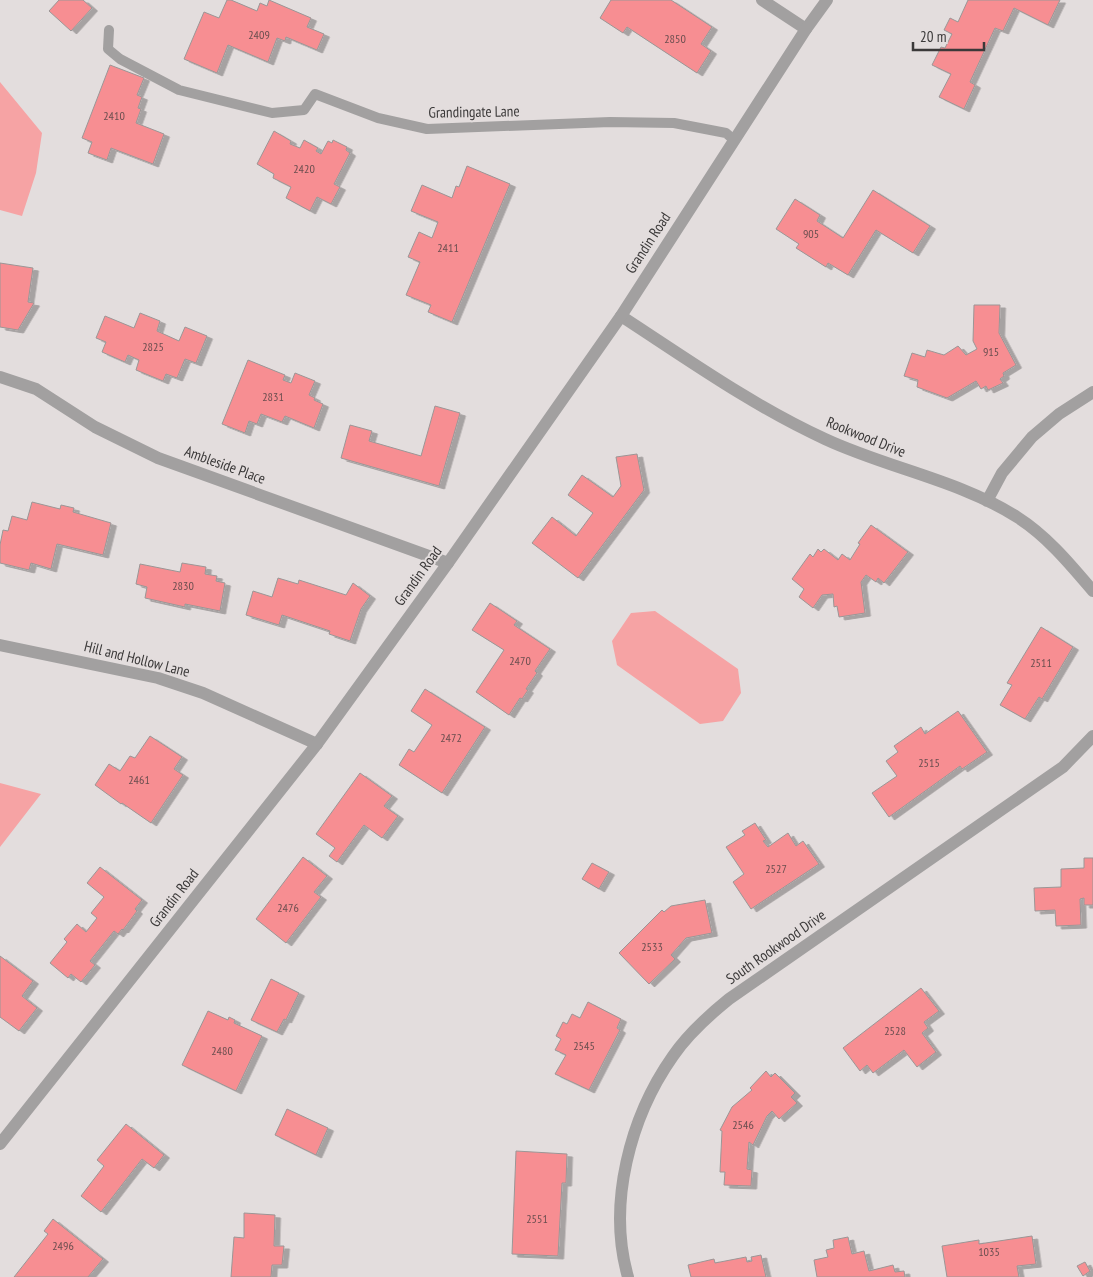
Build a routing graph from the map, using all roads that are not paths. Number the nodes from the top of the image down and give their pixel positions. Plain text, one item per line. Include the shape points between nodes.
1 (762, 0) edge
2 (826, 0) edge
3 (806, 29) junction
4 (108, 30) dead end
5 (734, 140) junction
6 (621, 316) junction
7 (0, 377) edge
8 (1093, 392) edge
9 (987, 501) junction
10 (448, 563) junction
11 (1093, 591) edge
12 (0, 645) edge
13 (1093, 736) edge
14 (317, 744) junction
15 (0, 1144) edge
16 (628, 1277) edge

1 - 3 street
2 - 3 street, Grandin Road
3 - 5 street, Grandin Road
4 - 5 lane, Grandingate Lane via 108,49 120,59 179,90 272,113 304,110 315,94 378,118 427,129 610,122 674,123 726,133
5 - 6 street, Grandin Road
6 - 9 street, Rookwood Drive via 766,410 825,440
6 - 10 street, Grandin Road
7 - 10 street, Ambleside Place via 36,389 95,427 158,458
8 - 9 street via 1032,437 1002,473
9 - 11 street, Rookwood Drive via 1044,537
10 - 14 street, Grandin Road
12 - 14 street, Hill and Hollow Lane via 158,678 203,693
13 - 16 street, South Rookwood Drive via 1063,767 729,999 703,1021 674,1054 655,1083 637,1123 627,1158 621,1199
14 - 15 street, Grandin Road

